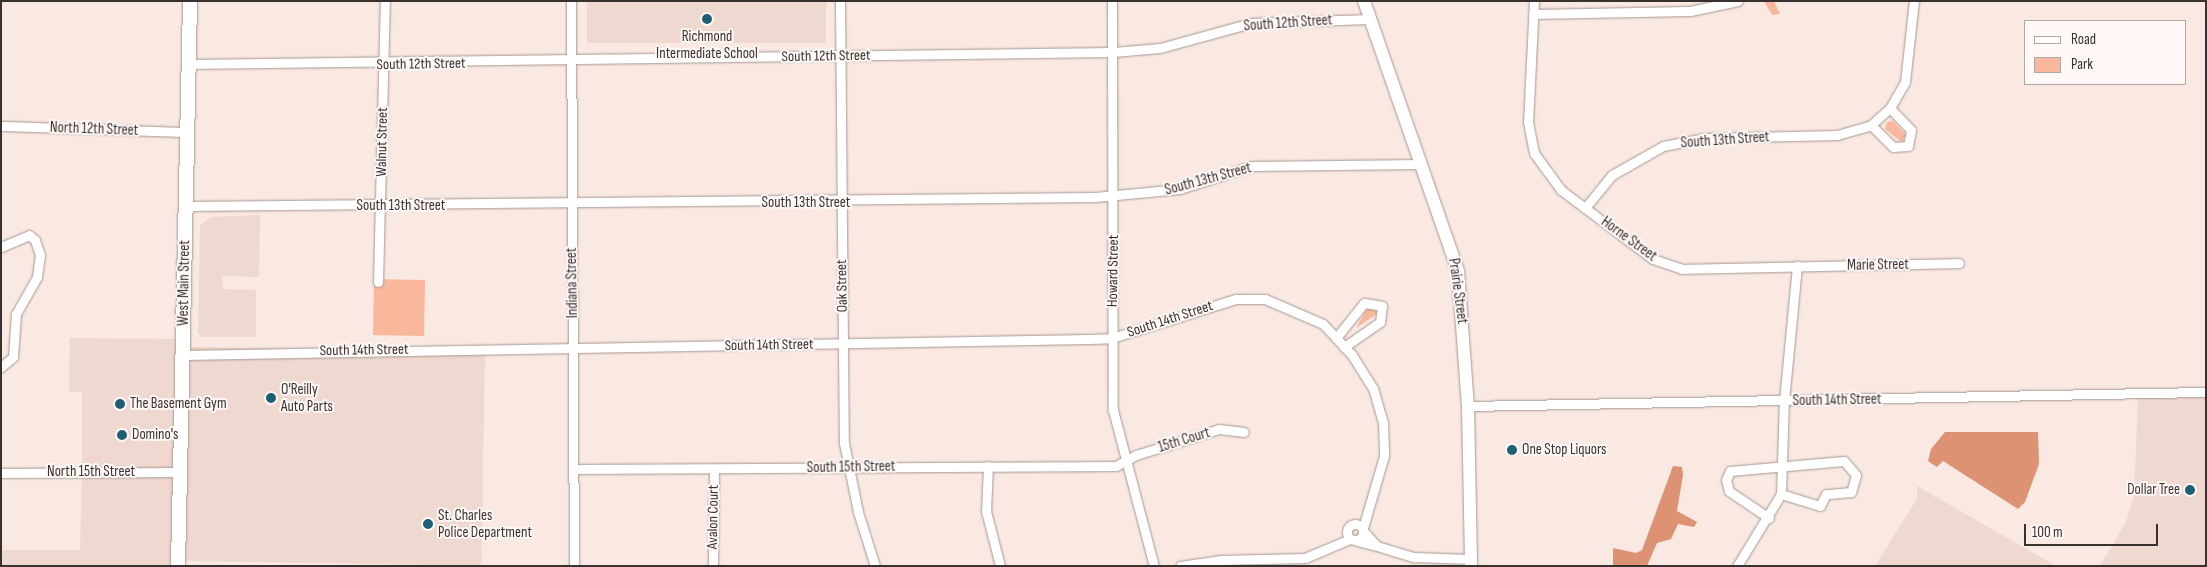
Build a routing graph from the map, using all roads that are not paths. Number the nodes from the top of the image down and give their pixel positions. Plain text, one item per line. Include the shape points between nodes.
1 (190, 1) edge
2 (385, 1) edge
3 (571, 1) edge
4 (840, 1) edge
5 (1112, 1) edge
6 (1364, 1) edge
7 (1534, 1) edge
8 (1738, 1) edge
9 (1914, 1) edge
10 (1533, 14) junction
11 (1370, 19) junction
12 (1113, 52) junction
13 (840, 55) junction
14 (571, 61) junction
15 (188, 64) junction
16 (384, 65) junction
17 (1890, 108) junction
18 (1871, 124) junction
19 (1, 126) edge
20 (186, 132) junction
21 (1422, 164) junction
22 (1115, 195) junction
23 (841, 203) junction
24 (572, 204) junction
25 (185, 206) junction
26 (380, 206) junction
27 (1586, 208) junction
28 (1, 247) edge
29 (1959, 263) dead end
30 (1797, 266) junction
31 (378, 282) dead end
32 (1112, 338) junction
33 (1336, 338) junction
34 (842, 345) junction
35 (573, 347) junction
36 (1344, 347) junction
37 (183, 355) junction
38 (1, 367) edge
39 (2206, 392) edge
40 (1784, 401) junction
41 (1468, 406) junction
42 (1244, 432) dead end
43 (1126, 460) junction
44 (988, 466) junction
45 (848, 467) junction
46 (574, 469) junction
47 (714, 469) junction
48 (1785, 469) junction
49 (181, 472) junction
50 (1, 473) edge
51 (1781, 494) junction
52 (1369, 507) junction
53 (1769, 518) junction
54 (1350, 527) junction
55 (1363, 530) junction
56 (1354, 540) junction
57 (1377, 546) junction
58 (1327, 549) junction
59 (1471, 562) edge
60 (178, 566) edge
61 (574, 566) edge
62 (713, 566) edge
63 (876, 566) edge
64 (1000, 566) edge
65 (1154, 566) edge
66 (1180, 566) edge
67 (1737, 566) edge

1 - 15 main road, West Main Street
2 - 16 street, Walnut Street
3 - 14 street, Indiana Street
4 - 13 street, Oak Street
5 - 12 street, Howard Street
6 - 11 street, Prairie Street
7 - 10 street, Horne Street
8 - 10 street via 1690,11
9 - 17 street, South 13th Street via 1905,82
10 - 27 street, Horne Street via 1529,136 1549,178
11 - 12 street, South 12th Street via 1251,23 1160,48
11 - 21 street, Prairie Street
12 - 13 street, South 12th Street
12 - 22 street, Howard Street
13 - 14 street, South 12th Street
13 - 23 street, Oak Street
14 - 16 street, South 12th Street
14 - 24 street, Indiana Street
15 - 16 street, South 12th Street
15 - 20 main road, West Main Street
16 - 26 street, Walnut Street
17 - 18 street, South 13th Street
17 - 18 street via 1911,130 1908,146 1893,148
18 - 27 street, South 13th Street via 1837,136 1705,138 1672,144 1628,164
19 - 20 street, North 12th Street
20 - 25 main road, West Main Street
21 - 22 street, South 13th Street via 1251,166 1180,190
21 - 41 street, Prairie Street via 1458,271
22 - 23 street, South 13th Street
22 - 32 street, Howard Street
23 - 24 street, South 13th Street
23 - 34 street, Oak Street
24 - 26 street, South 13th Street
24 - 35 street, Indiana Street
25 - 26 street, South 13th Street
25 - 37 main road, West Main Street
26 - 31 street, Walnut Street
27 - 30 street, Horne Street via 1670,266
28 - 38 street via 29,235 35,240 40,255 37,277 16,314 13,357
29 - 30 street, Marie Street
30 - 40 street
32 - 33 street, South 14th Street via 1220,303 1252,298 1305,312
32 - 34 street, South 14th Street
32 - 43 street, Howard Street via 1113,410
33 - 36 street, South 14th Street
33 - 36 street via 1364,303 1382,306 1380,322
34 - 35 street, South 14th Street
34 - 45 street, Oak Street
35 - 37 street, South 14th Street
35 - 46 street, Indiana Street
36 - 52 street, South 14th Street via 1373,388 1383,423 1384,456
37 - 49 main road, West Main Street
39 - 40 street, South 14th Street
40 - 41 street, South 14th Street
40 - 48 street
41 - 59 street, Prairie Street
42 - 43 street, 15th Court via 1219,429
43 - 44 street, South 15th Street via 1116,466
43 - 65 street, Howard Street
44 - 45 street, South 15th Street
44 - 64 street via 986,511
45 - 47 street, South 15th Street
45 - 63 street, Oak Street
46 - 47 street, South 15th Street
46 - 61 street, Indiana Street
47 - 62 street, Avalon Court
48 - 51 street
48 - 51 street via 1844,461 1856,475 1855,487 1851,492 1826,494 1820,506
48 - 53 street via 1730,471 1726,480 1729,491
49 - 50 street, North 15th Street
49 - 60 main road, West Main Street
51 - 53 street
52 - 54 street, South 14th Street
52 - 55 street, South 14th Street
53 - 67 street
54 - 55 street
54 - 56 street
54 - 58 street, South 14th Street
55 - 56 street
55 - 57 street
56 - 57 street
56 - 58 street
57 - 59 street via 1414,557
58 - 66 street via 1293,560 1220,560

